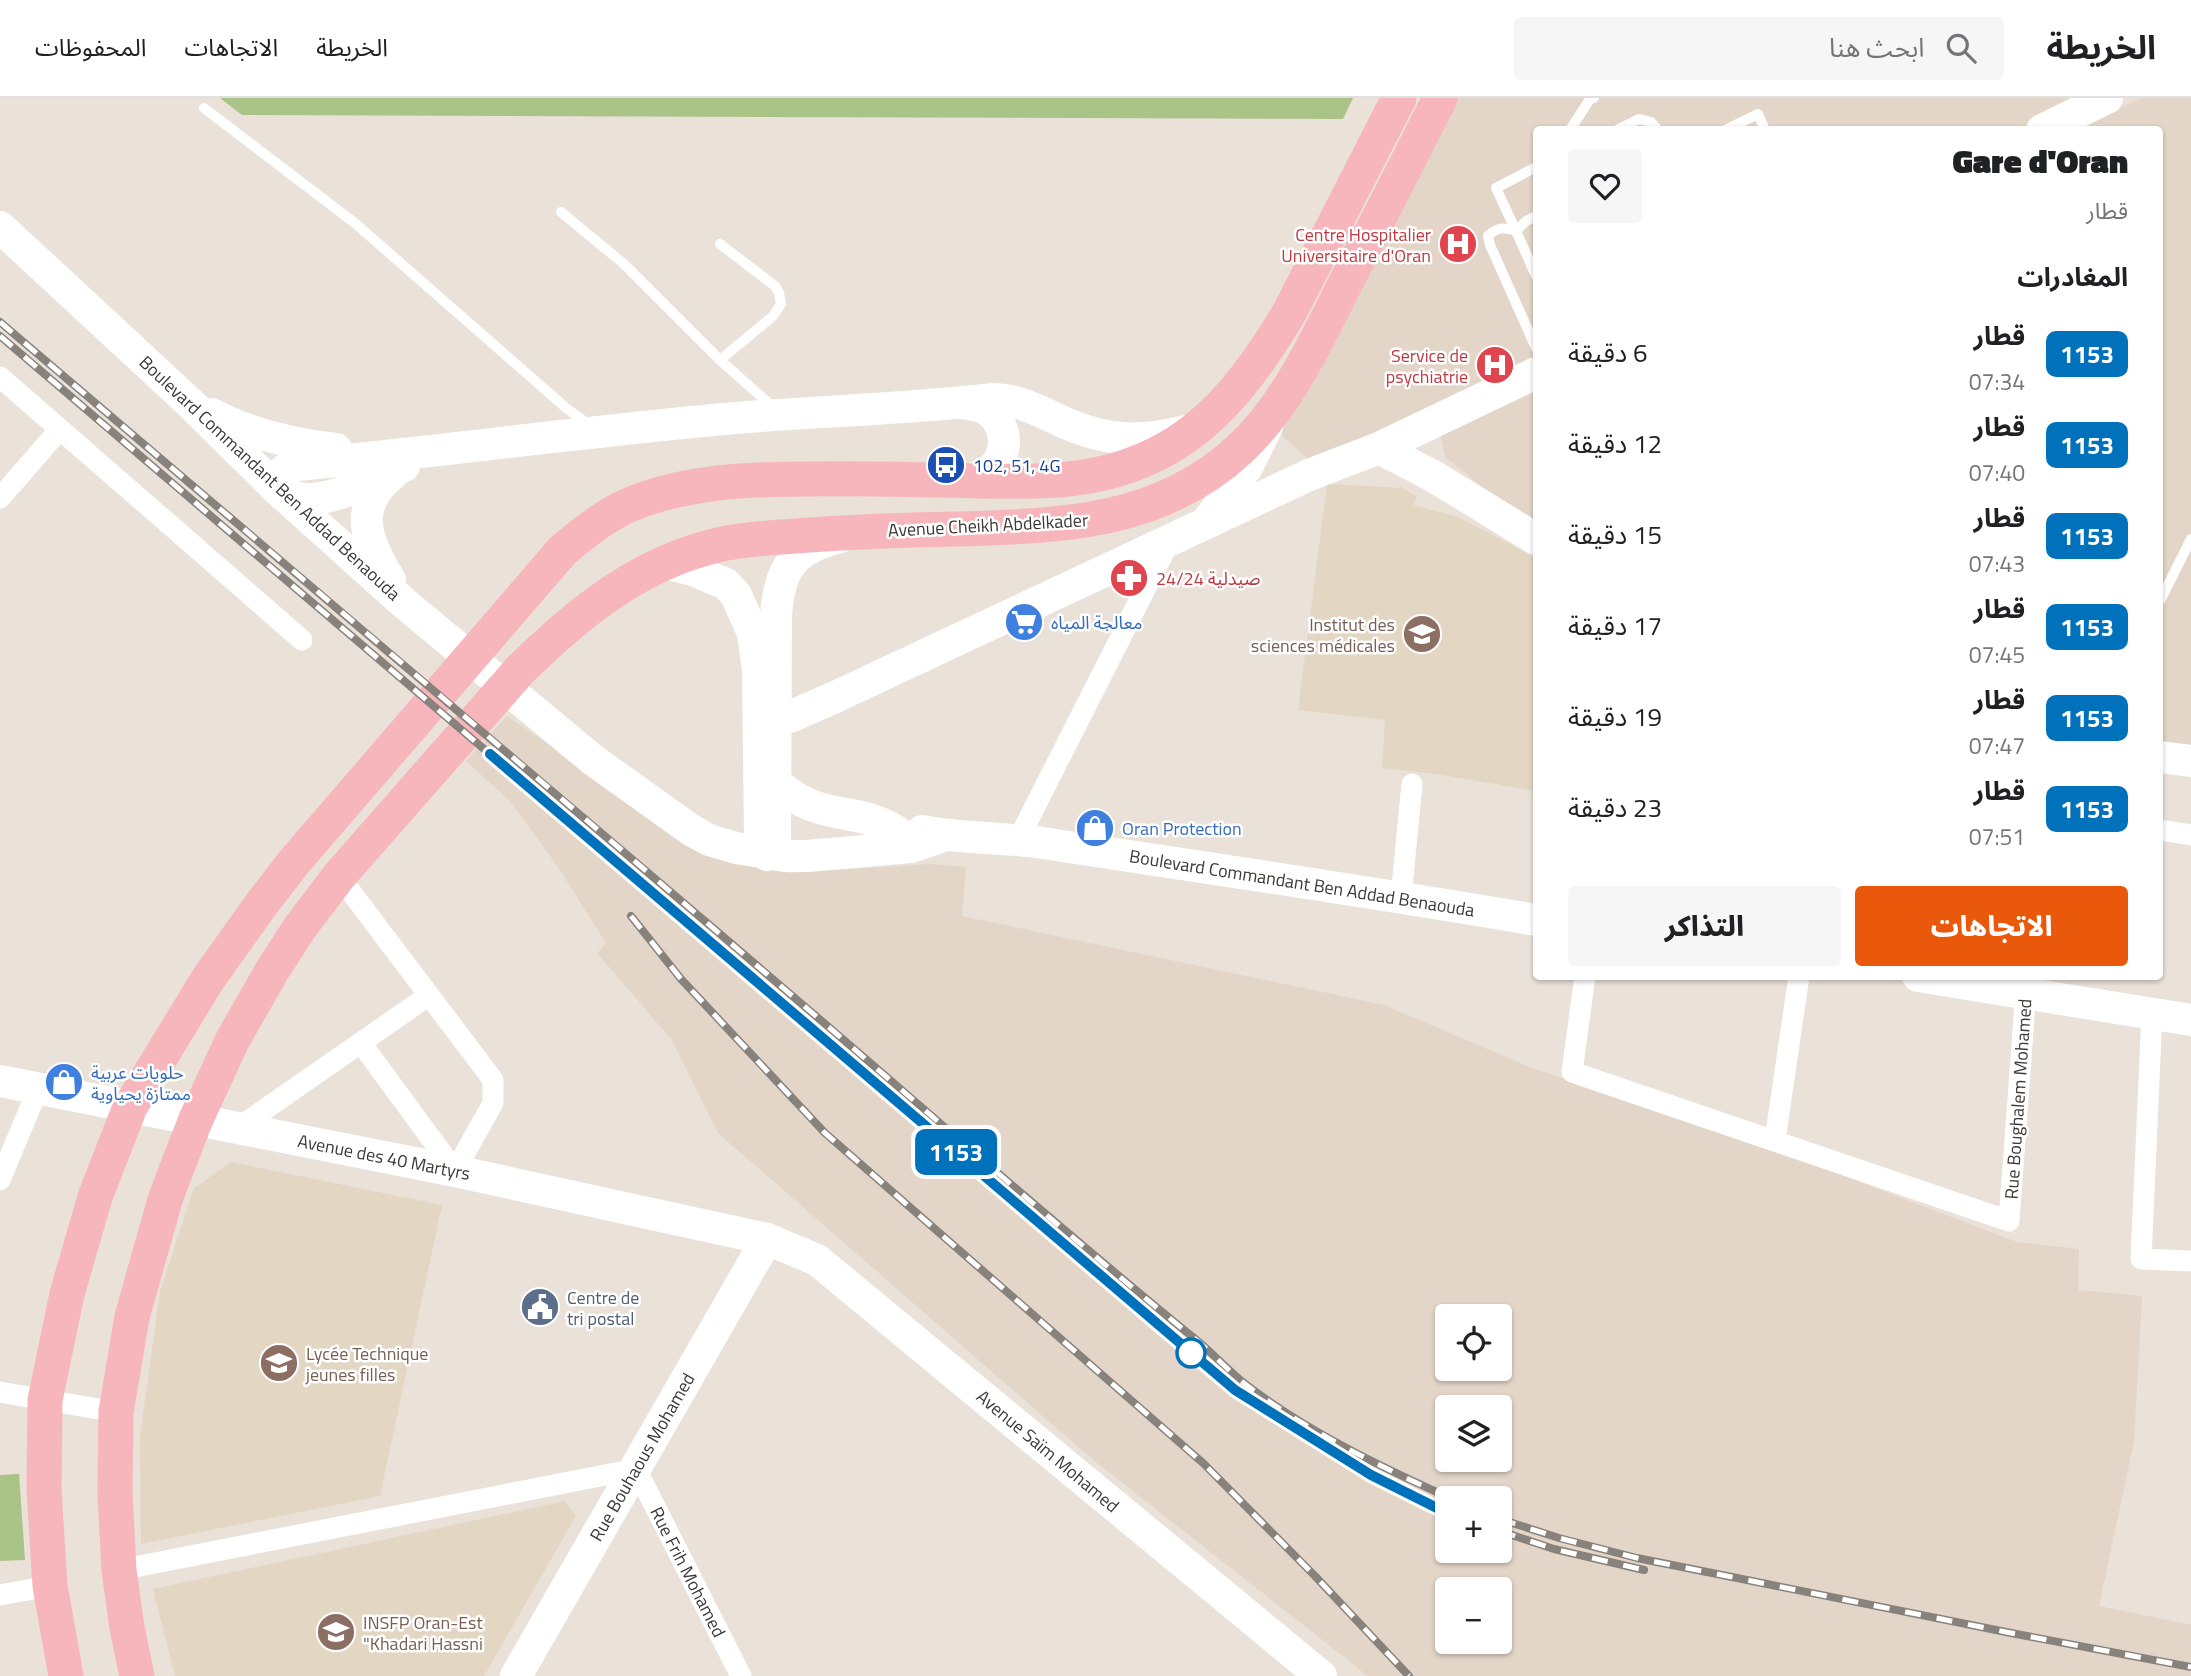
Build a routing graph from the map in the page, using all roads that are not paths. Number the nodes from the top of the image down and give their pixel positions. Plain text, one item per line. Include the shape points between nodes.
1 (1399, 98) edge
2 (1440, 98) edge
3 (1594, 98) edge
4 (2107, 98) edge
5 (204, 108) dead end
6 (1573, 126) edge
7 (1625, 126) edge
8 (1654, 126) edge
9 (1733, 126) edge
10 (1763, 126) edge
11 (2050, 126) edge
12 (1533, 169) edge
13 (561, 212) dead end
14 (1533, 218) edge
15 (0, 226) edge
16 (1516, 231) junction
17 (720, 244) dead end
18 (1533, 269) edge
19 (1533, 341) edge
20 (720, 360) junction
21 (1533, 374) edge
22 (0, 377) edge
23 (190, 402) junction
24 (962, 403) junction
25 (1274, 411) junction
26 (782, 415) junction
27 (60, 429) junction
28 (1194, 429) junction
29 (598, 431) junction
30 (1417, 431) junction
31 (1379, 449) junction
32 (436, 451) junction
33 (404, 466) junction
34 (1309, 475) junction
35 (1433, 476) junction
36 (967, 481) junction
37 (278, 490) junction
38 (0, 498) edge
39 (1206, 523) junction
40 (859, 531) junction
41 (1533, 537) edge
42 (2191, 539) edge
43 (1169, 542) junction
44 (663, 563) junction
45 (2163, 595) edge
46 (404, 603) junction
47 (302, 640) dead end
48 (770, 731) junction
49 (2163, 757) edge
50 (2191, 761) edge
51 (777, 783) junction
52 (1412, 784) dead end
53 (2163, 830) edge
54 (896, 831) junction
55 (2191, 835) edge
56 (943, 836) junction
57 (1018, 840) junction
58 (767, 844) junction
59 (339, 876) junction
60 (1401, 897) junction
61 (1533, 919) edge
62 (1584, 980) edge
63 (1798, 980) edge
64 (1966, 980) edge
65 (2026, 985) edge
66 (428, 996) junction
67 (2152, 1013) junction
68 (2191, 1020) edge
69 (361, 1043) junction
70 (0, 1081) edge
71 (38, 1088) junction
72 (130, 1107) junction
73 (196, 1119) junction
74 (239, 1128) junction
75 (1775, 1140) junction
76 (455, 1171) junction
77 (0, 1180) edge
78 (767, 1239) junction
79 (2191, 1261) edge
80 (0, 1392) edge
81 (45, 1400) junction
82 (116, 1412) junction
83 (636, 1469) junction
84 (119, 1570) junction
85 (50, 1586) junction
86 (0, 1595) edge
87 (66, 1676) edge
88 (137, 1676) edge
89 (516, 1676) edge
90 (741, 1676) edge
91 (1321, 1676) edge

1 - 28 main road via 1274,339 1232,393
2 - 25 main road, Avenue Cheikh Abdelkader via 1334,306
3 - 6 lane
4 - 11 street
5 - 29 lane via 356,225
7 - 8 lane via 1639,119
9 - 10 lane via 1758,114
12 - 16 lane via 1496,188
13 - 20 lane via 624,264
14 - 16 lane
15 - 23 street, Boulevard Commandant Ben Addad Benaouda
16 - 18 lane
16 - 19 lane via 1505,227 1488,236
17 - 20 lane via 775,286 781,304
20 - 26 lane
21 - 30 street
22 - 27 street
23 - 32 street via 231,425 287,442 351,451
23 - 37 street, Boulevard Commandant Ben Addad Benaouda
24 - 26 street
24 - 28 street via 1012,400 1086,432 1125,440
24 - 36 street via 984,408 996,417 1004,443 995,466
25 - 34 street via 1270,439 1275,457 1287,470
25 - 39 street via 1247,467
25 - 40 main road, Avenue Cheikh Abdelkader via 1220,466 1180,491 1135,510 1066,523
26 - 29 street
27 - 38 street
27 - 47 street
28 - 36 main road via 1168,448 1112,473 1056,480
29 - 32 street
30 - 31 street
30 - 35 street
31 - 34 street
31 - 35 street
32 - 33 street
32 - 37 street via 297,464 278,475
33 - 37 street via 323,497 299,499
33 - 46 street via 376,491 365,519 375,554
34 - 39 street
35 - 41 street
36 - 72 main road via 756,479 704,484 664,493 593,525 563,550 294,862 208,979
37 - 46 street, Boulevard Commandant Ben Addad Benaouda
39 - 43 street
40 - 44 main road, Avenue Cheikh Abdelkader via 720,544
40 - 48 street via 810,547 787,567 777,599
42 - 45 lane
43 - 48 street
43 - 57 street
44 - 48 street via 714,577 736,595 753,633
44 - 59 main road, Avenue Cheikh Abdelkader via 635,576 581,614 520,670
46 - 58 street, Boulevard Commandant Ben Addad Benaouda via 593,760 681,822
48 - 51 street
48 - 58 street
49 - 50 street
51 - 54 street via 810,807 871,819
51 - 58 street
52 - 60 street
53 - 55 street
54 - 56 street, Boulevard Commandant Ben Addad Benaouda
54 - 58 street, Boulevard Commandant Ben Addad Benaouda
56 - 57 street, Boulevard Commandant Ben Addad Benaouda
56 - 58 street, Boulevard Commandant Ben Addad Benaouda via 911,846 807,856
57 - 60 street, Boulevard Commandant Ben Addad Benaouda
59 - 66 street
59 - 73 main road, Avenue Cheikh Abdelkader via 273,969 233,1038
60 - 61 street, Boulevard Commandant Ben Addad Benaouda
62 - 75 street via 1572,1072
63 - 75 street
64 - 65 street
65 - 67 street
65 - 75 street, Rue Boughalem Mohamed via 2009,1221
66 - 69 street
66 - 76 street via 493,1080 493,1103
67 - 68 street
67 - 79 street via 2141,1259
69 - 74 street
69 - 76 street
70 - 71 street, Avenue des 40 Martyrs
71 - 72 street, Avenue des 40 Martyrs
71 - 77 street
72 - 73 street, Avenue des 40 Martyrs
72 - 81 main road via 95,1197 66,1293
73 - 74 street, Avenue des 40 Martyrs
73 - 82 main road, Avenue Cheikh Abdelkader via 165,1200 132,1317
74 - 76 street, Avenue des 40 Martyrs
76 - 78 street, Avenue des 40 Martyrs
78 - 83 street, Rue Bouhaous Mohamed
78 - 91 street, Avenue Saïm Mohamed via 817,1260
80 - 81 street
81 - 82 street
81 - 85 main road
82 - 84 main road, Avenue Cheikh Abdelkader
83 - 84 street
83 - 89 street, Rue Bouhaous Mohamed
83 - 90 street, Rue Frih Mohamed
84 - 88 main road, Avenue Cheikh Abdelkader
85 - 86 street
85 - 87 main road

